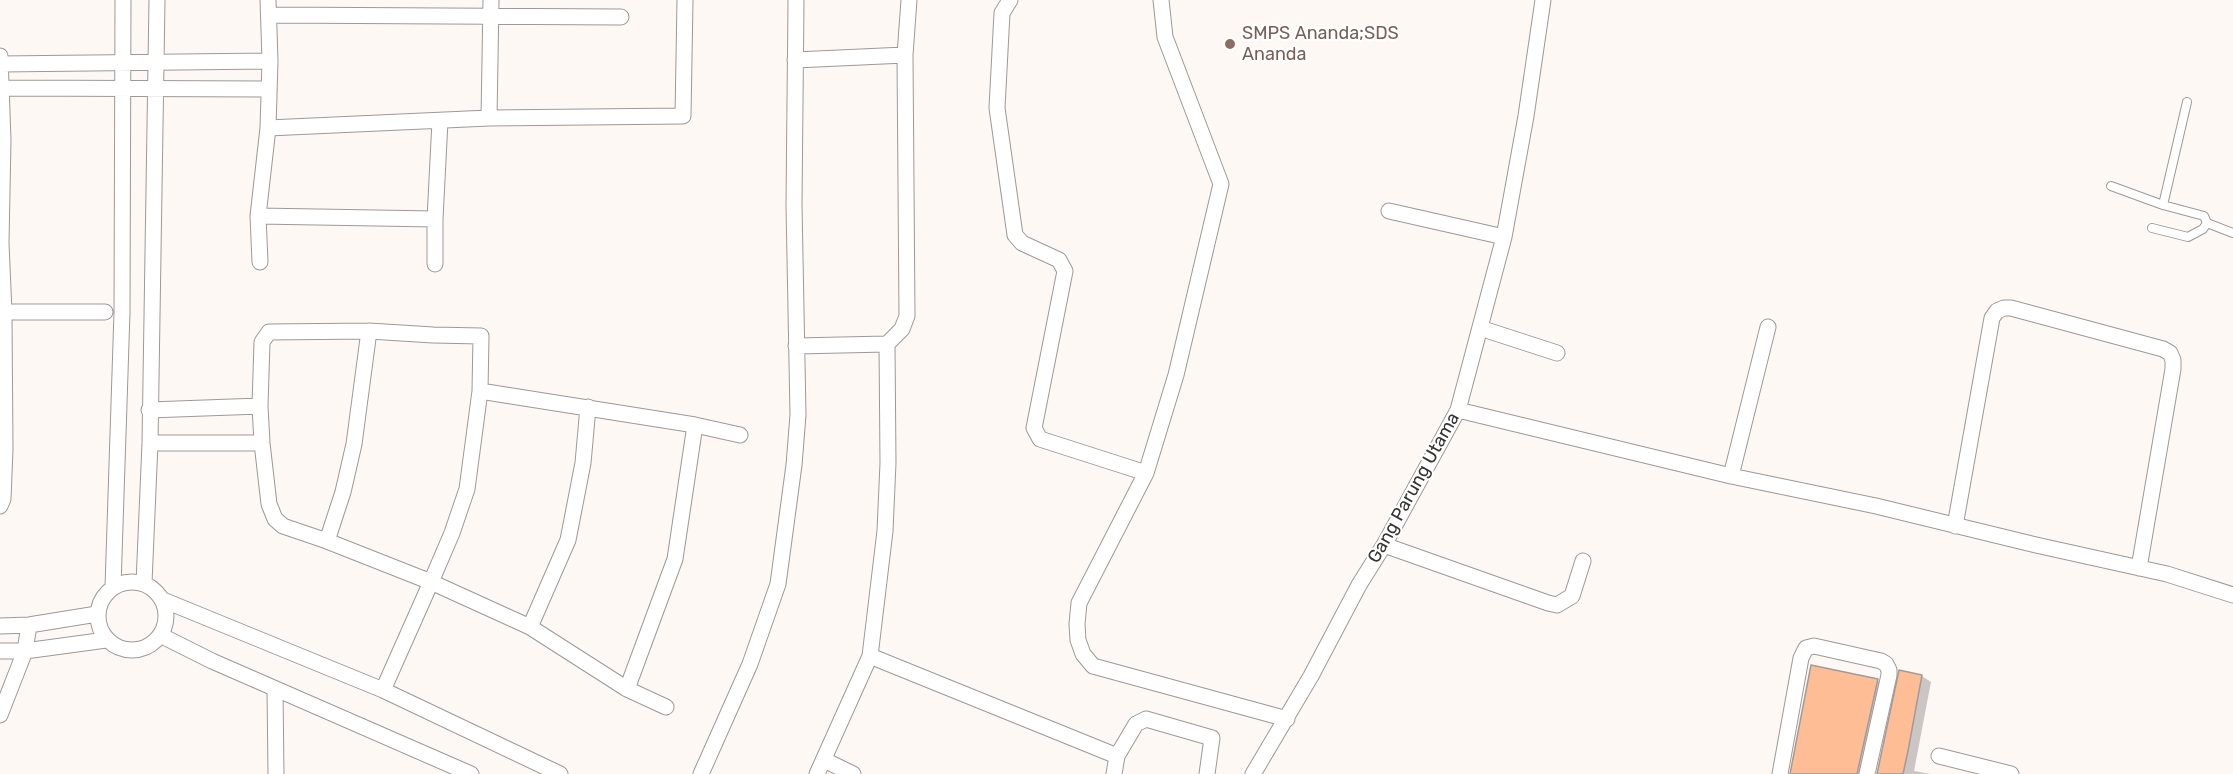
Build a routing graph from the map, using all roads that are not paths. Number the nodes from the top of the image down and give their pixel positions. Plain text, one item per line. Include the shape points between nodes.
1 (123, 0) edge
2 (157, 0) edge
3 (491, 0) edge
4 (685, 0) edge
5 (796, 0) edge
6 (909, 0) edge
7 (1010, 0) edge
8 (1161, 0) edge
9 (1543, 0) edge
10 (268, 7) edge
11 (491, 17) junction
12 (621, 17) dead end
13 (905, 55) junction
14 (0, 56) edge
15 (795, 60) junction
16 (156, 61) junction
17 (270, 61) junction
18 (123, 62) junction
19 (0, 64) edge
20 (2, 88) junction
21 (122, 88) junction
22 (156, 88) junction
23 (269, 89) junction
24 (2187, 102) dead end
25 (489, 118) junction
26 (440, 121) junction
27 (268, 128) junction
28 (2, 140) edge
29 (2111, 186) dead end
30 (2163, 205) junction
31 (1389, 211) dead end
32 (258, 216) junction
33 (435, 219) junction
34 (2207, 223) junction
35 (2152, 228) dead end
36 (2233, 233) edge
37 (1504, 237) junction
38 (1, 243) edge
39 (260, 262) dead end
40 (435, 264) dead end
41 (4, 312) junction
42 (105, 312) dead end
43 (1768, 327) dead end
44 (1480, 328) junction
45 (369, 330) junction
46 (886, 344) junction
47 (2, 346) edge
48 (796, 346) junction
49 (1557, 353) dead end
50 (480, 391) junction
51 (260, 406) junction
52 (588, 407) junction
53 (149, 410) junction
54 (1458, 410) junction
55 (695, 425) junction
56 (740, 435) dead end
57 (150, 443) junction
58 (262, 443) junction
59 (3, 450) edge
60 (1146, 472) junction
61 (1731, 476) junction
62 (0, 506) edge
63 (1955, 526) junction
64 (327, 541) junction
65 (1384, 545) junction
66 (1583, 561) dead end
67 (2139, 568) junction
68 (431, 582) junction
69 (144, 583) junction
70 (113, 587) junction
71 (2233, 595) edge
72 (163, 600) junction
73 (97, 614) junction
74 (0, 626) edge
75 (29, 626) junction
76 (530, 627) junction
77 (162, 636) junction
78 (106, 640) junction
79 (0, 651) edge
80 (25, 651) junction
81 (870, 656) junction
82 (275, 689) junction
83 (627, 689) junction
84 (383, 690) junction
85 (666, 707) dead end
86 (0, 715) edge
87 (1287, 719) junction
88 (1117, 756) junction
89 (1939, 756) dead end
90 (821, 767) edge
91 (276, 774) edge
92 (471, 774) edge
93 (560, 774) edge
94 (701, 774) edge
95 (853, 774) edge
96 (1114, 774) edge
97 (1207, 774) edge
98 (1253, 774) edge
99 (1780, 774) edge
100 (1867, 774) edge
101 (2011, 774) edge

1 - 18 street
2 - 16 street
3 - 11 street
4 - 25 street via 683,116
5 - 15 street
6 - 13 street
7 - 60 street via 1002,13 997,108 1015,235 1022,243 1059,260 1065,271 1034,428 1040,439
8 - 60 street via 1165,37 1221,184 1176,375
9 - 37 street, Gang Parung Utama
10 - 11 street
10 - 17 street
11 - 12 street
11 - 25 street
13 - 15 street
13 - 46 street via 907,316 902,329
14 - 19 street
15 - 48 street
16 - 17 street
16 - 18 street
16 - 22 street
17 - 23 street
18 - 19 street
18 - 21 street
19 - 20 street
20 - 21 street
20 - 28 street
21 - 22 street
21 - 70 street via 122,312
22 - 23 street
22 - 53 street
23 - 27 street
24 - 30 lane
25 - 26 street
26 - 27 street
26 - 33 street
27 - 32 street
28 - 38 street
29 - 30 lane
30 - 34 lane via 2204,216
31 - 37 street
32 - 33 street
32 - 39 street
33 - 40 street
34 - 35 lane via 2188,237
34 - 36 lane
37 - 44 street, Gang Parung Utama
38 - 41 street
41 - 42 street
41 - 47 street
43 - 61 street
44 - 49 street
44 - 54 street, Gang Parung Utama
45 - 50 street via 481,336
45 - 51 street via 269,332 262,342
45 - 64 street via 354,444 344,492
46 - 48 street
46 - 81 street via 885,531
47 - 59 street
48 - 94 street via 798,415 778,584 750,664
50 - 52 street
50 - 68 street via 467,489
51 - 53 street
51 - 58 street
52 - 55 street
52 - 76 street via 583,463 568,540
53 - 57 street
54 - 61 street
54 - 65 street, Gang Parung Utama
55 - 56 street
55 - 83 street via 675,559
57 - 58 street
57 - 69 street
58 - 64 street via 269,504 275,519 283,526
59 - 62 street
60 - 87 street via 1079,603 1078,640 1083,654 1093,666
61 - 63 street
63 - 67 street
63 - 67 street via 1992,318 1997,311 2011,308 2170,353 2173,369
64 - 68 street
65 - 66 street via 1557,604 1572,596
65 - 87 street, Gang Parung Utama
67 - 71 street
68 - 76 street
68 - 84 street
69 - 70 street via 128,582
69 - 72 street
70 - 73 street via 102,599
72 - 77 street via 167,618
72 - 84 street
73 - 75 street
73 - 78 street
74 - 75 street
75 - 80 street
76 - 83 street
77 - 78 street via 145,649 124,651
77 - 82 street
78 - 80 street
79 - 80 street
80 - 86 street
81 - 88 street
81 - 90 street
82 - 91 street
82 - 92 street
83 - 85 street
84 - 93 street
87 - 98 street, Gang Parung Utama
88 - 96 street
88 - 97 street via 1136,724 1152,719 1212,738
89 - 101 street
90 - 95 street
99 - 100 street via 1800,658 1810,646 1887,664 1889,675

